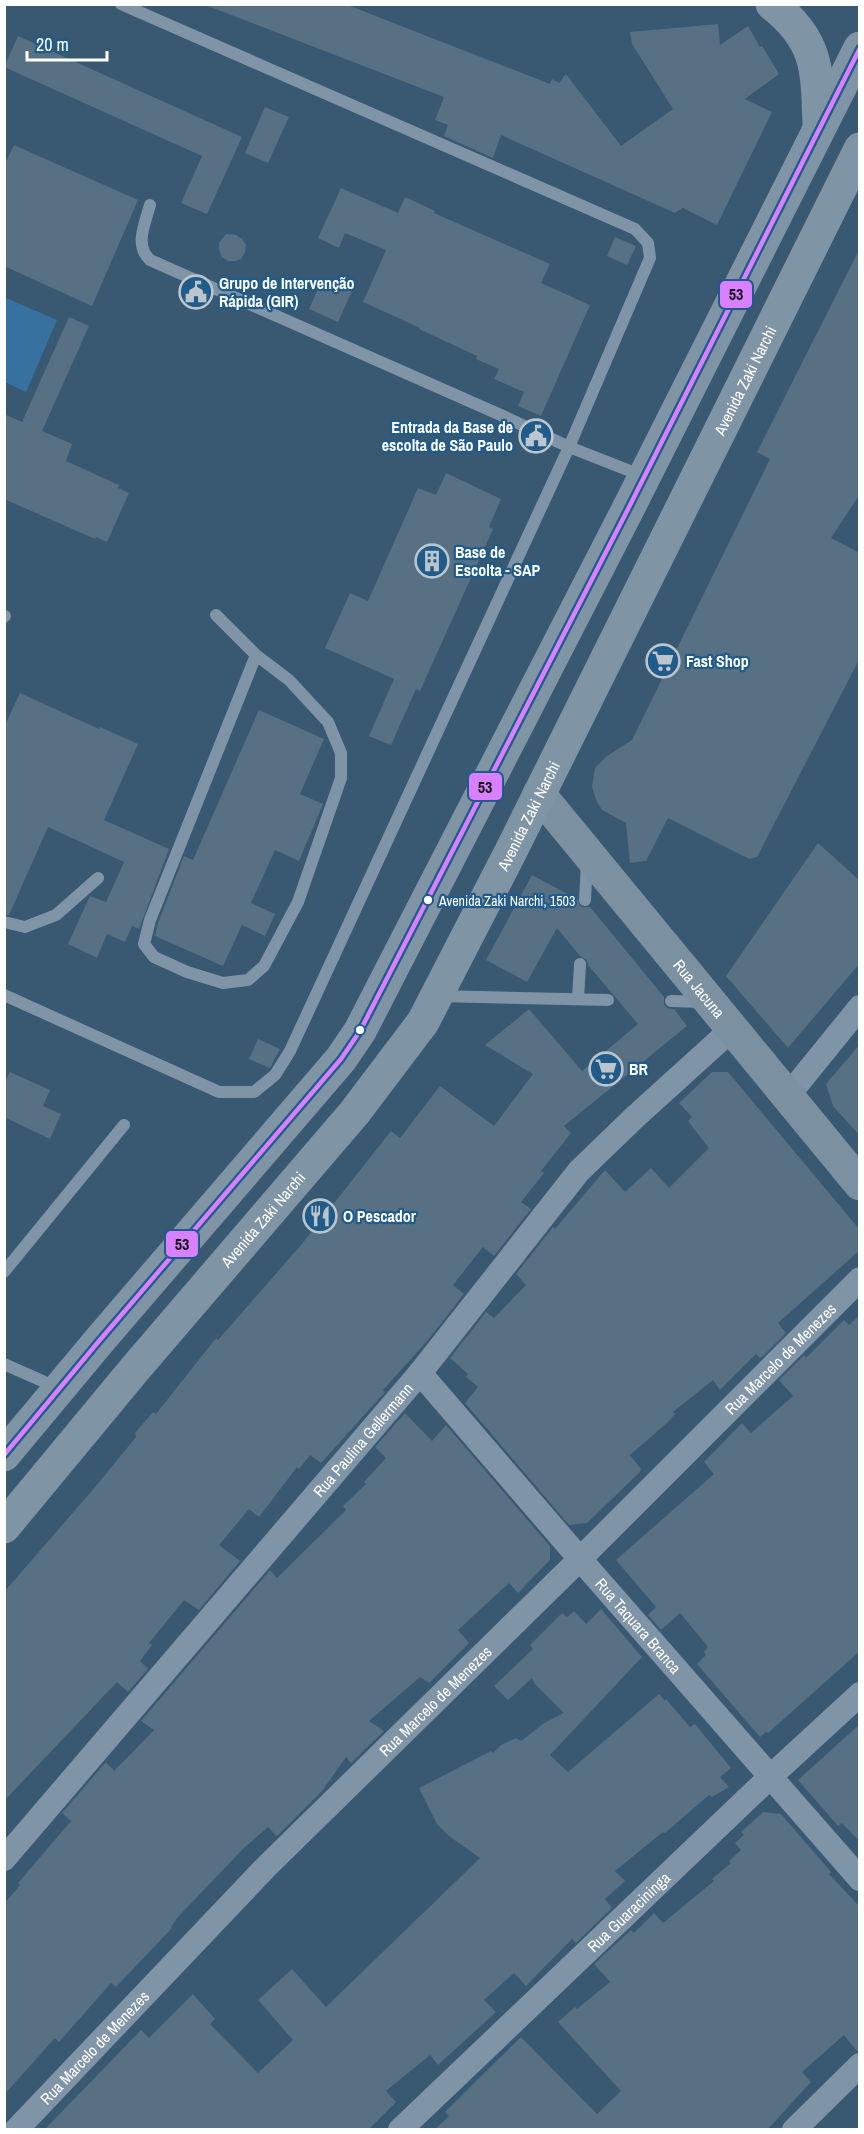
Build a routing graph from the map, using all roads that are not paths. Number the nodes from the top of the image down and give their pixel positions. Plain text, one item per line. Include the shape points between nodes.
1 (121, 4) edge
2 (772, 4) edge
3 (860, 48) edge
4 (819, 130) junction
5 (860, 150) edge
6 (851, 188) edge
7 (150, 205) dead end
8 (569, 447) junction
9 (644, 476) junction
10 (216, 615) dead end
11 (256, 655) junction
12 (519, 720) junction
13 (539, 794) junction
14 (588, 854) junction
15 (98, 878) dead end
16 (585, 900) dead end
17 (4, 922) edge
18 (580, 964) dead end
19 (4, 995) edge
20 (437, 996) junction
21 (578, 999) junction
22 (608, 1000) dead end
23 (671, 1001) dead end
24 (709, 1002) junction
25 (860, 1007) edge
26 (731, 1030) junction
27 (786, 1097) junction
28 (124, 1125) dead end
29 (860, 1184) edge
30 (4, 1272) edge
31 (860, 1279) edge
32 (4, 1364) edge
33 (420, 1373) junction
34 (59, 1388) junction
35 (4, 1455) edge
36 (4, 1527) edge
37 (580, 1559) junction
38 (860, 1694) edge
39 (770, 1777) junction
40 (4, 1859) edge
41 (860, 1879) edge
42 (860, 2065) edge
43 (16, 2130) edge
44 (400, 2130) edge
45 (794, 2130) edge

1 - 8 lane via 635,230 648,243 650,258
2 - 4 main road via 806,38 817,71
3 - 4 main road
4 - 9 main road
5 - 6 main road, Avenida Zaki Narchi
6 - 13 main road, Avenida Zaki Narchi
7 - 8 lane via 140,245 150,260
8 - 9 lane
8 - 19 lane via 290,1051 275,1075 254,1092 219,1092
9 - 12 main road
10 - 11 lane
11 - 11 lane via 289,680 328,722 341,753 341,778 298,902 264,966 248,980 223,983 154,957 144,944 150,920
12 - 13 main road via 519,761
12 - 34 main road via 360,1031 341,1059
13 - 14 main road, Rua Jacuna
13 - 20 main road, Avenida Zaki Narchi
14 - 16 lane
14 - 24 main road, Rua Jacuna
15 - 17 lane via 56,915 25,927
18 - 21 lane
20 - 21 lane
20 - 36 main road, Avenida Zaki Narchi via 423,1023 355,1112
21 - 22 lane
23 - 24 lane
24 - 26 main road, Rua Jacuna
25 - 27 street
26 - 27 main road, Rua Jacuna
26 - 33 street, Rua Paulina Gellermann via 579,1171
27 - 29 main road, Rua Jacuna
28 - 30 lane
31 - 37 street, Rua Marcelo de Menezes
32 - 34 lane
33 - 37 street, Rua Taquara Branca
33 - 40 street, Rua Paulina Gellermann
34 - 35 main road
37 - 39 street, Rua Taquara Branca
37 - 43 street, Rua Marcelo de Menezes via 266,1868
38 - 39 street, Rua Guaracininga
39 - 41 street, Rua Taquara Branca
39 - 44 street, Rua Guaracininga
42 - 45 street

